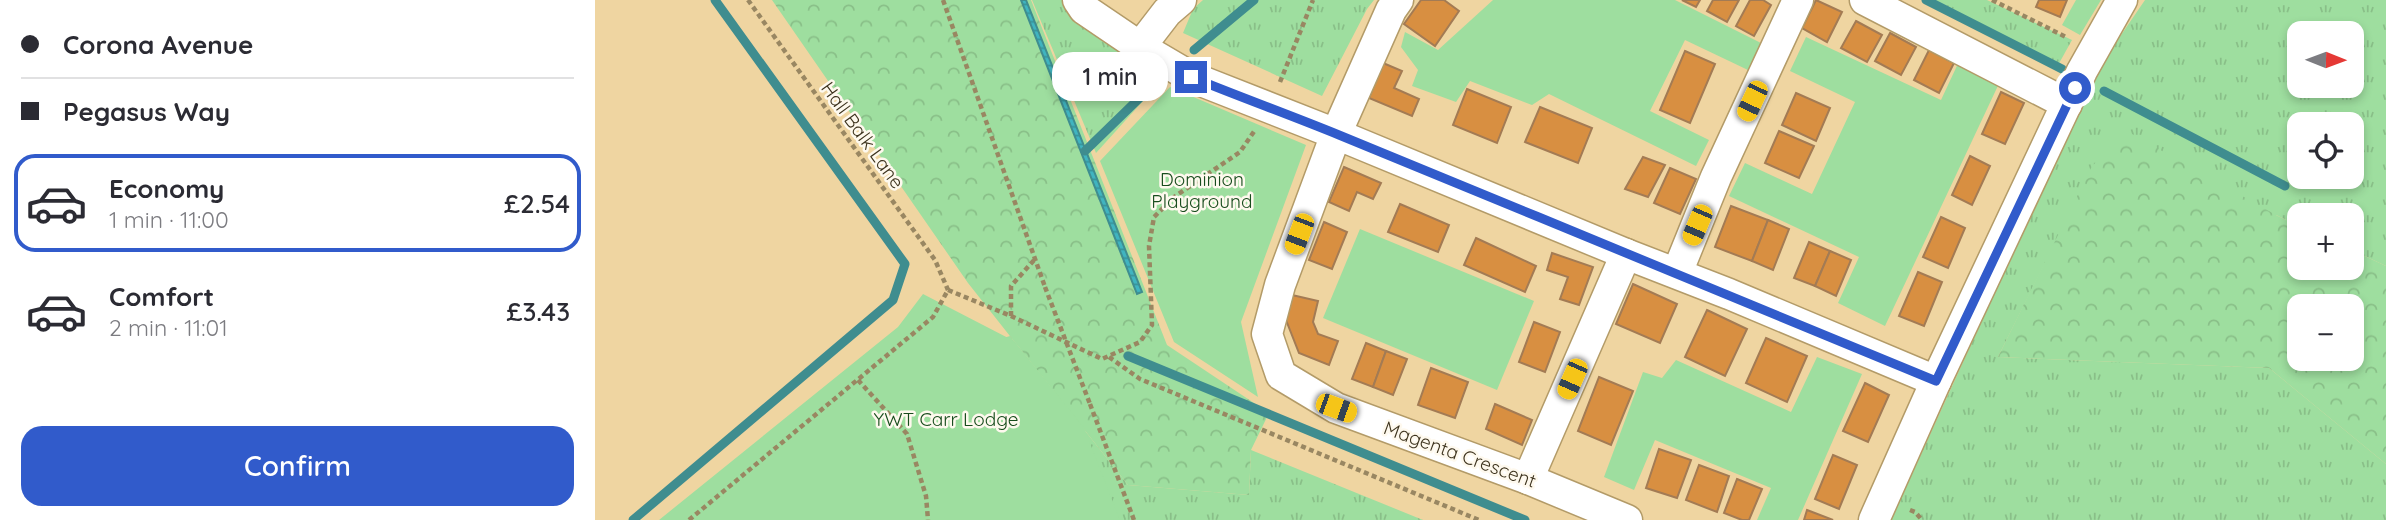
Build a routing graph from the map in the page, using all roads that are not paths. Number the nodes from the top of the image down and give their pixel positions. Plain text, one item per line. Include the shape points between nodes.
1 (1077, 0) edge
2 (1181, 0) edge
3 (1398, 0) edge
4 (1798, 0) edge
5 (1865, 0) edge
6 (2122, 0) edge
7 (1140, 47) junction
8 (2067, 104) junction
9 (1336, 134) junction
10 (1626, 254) junction
11 (1677, 273) junction
12 (1936, 381) junction
13 (1528, 479) junction
14 (1627, 520) edge
15 (1874, 520) edge

1 - 7 street
2 - 7 street
3 - 9 street, Magenta Crescent
4 - 11 street
5 - 8 street
6 - 8 street
7 - 9 street via 1191,77
8 - 12 street
9 - 10 street
9 - 13 street, Magenta Crescent via 1280,285 1267,334 1281,375 1336,408
10 - 11 street
10 - 13 street
11 - 12 street
12 - 15 street
13 - 14 street, Magenta Crescent

